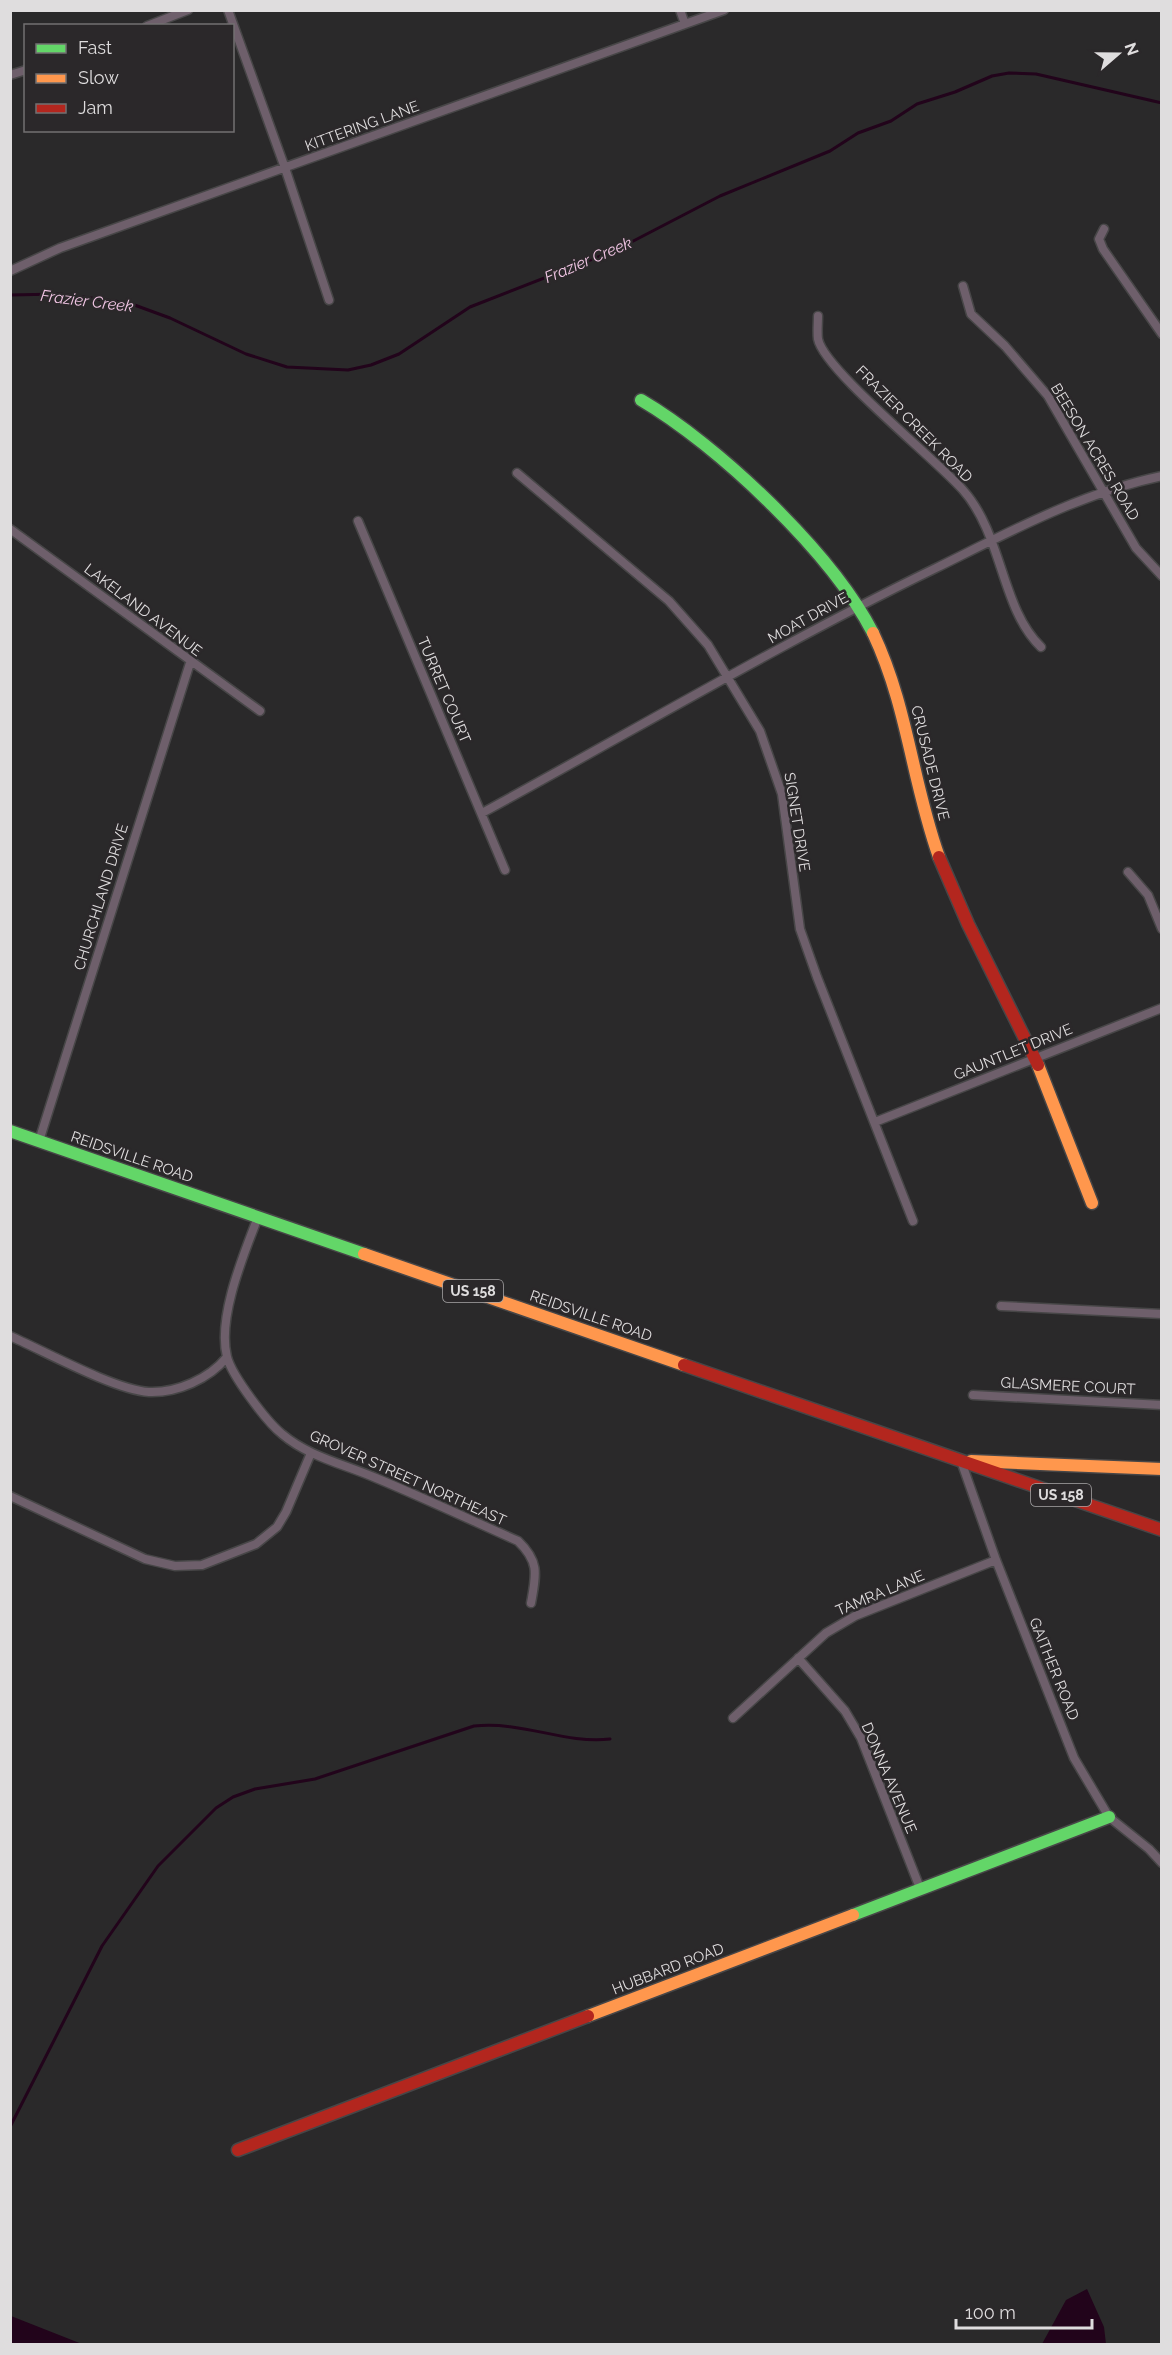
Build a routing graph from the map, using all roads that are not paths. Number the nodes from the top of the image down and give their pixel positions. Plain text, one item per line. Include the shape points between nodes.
1 (188, 10) edge
2 (680, 10) edge
3 (724, 10) edge
4 (152, 24) edge
5 (685, 24) junction
6 (234, 27) edge
7 (285, 168) junction
8 (1104, 229) dead end
9 (10, 271) edge
10 (963, 286) dead end
11 (329, 300) dead end
12 (818, 316) dead end
13 (1161, 334) edge
14 (641, 400) dead end
15 (517, 473) dead end
16 (1161, 476) edge
17 (1104, 491) junction
18 (358, 521) dead end
19 (10, 529) edge
20 (992, 540) junction
21 (1161, 576) edge
22 (857, 605) junction
23 (1041, 647) dead end
24 (190, 663) junction
25 (728, 678) junction
26 (260, 711) dead end
27 (482, 813) junction
28 (505, 870) dead end
29 (1128, 872) dead end
30 (1161, 929) edge
31 (1161, 1008) edge
32 (1036, 1058) junction
33 (875, 1122) junction
34 (10, 1131) edge
35 (39, 1141) junction
36 (1092, 1203) dead end
37 (258, 1217) junction
38 (913, 1221) dead end
39 (1001, 1306) dead end
40 (1161, 1314) edge
41 (10, 1336) edge
42 (227, 1358) junction
43 (973, 1395) dead end
44 (1161, 1405) edge
45 (311, 1453) junction
46 (961, 1461) junction
47 (1161, 1469) edge
48 (10, 1496) edge
49 (1161, 1530) edge
50 (996, 1560) junction
51 (531, 1603) dead end
52 (798, 1658) junction
53 (733, 1718) dead end
54 (1109, 1817) junction
55 (1161, 1863) edge
56 (920, 1888) junction
57 (238, 2150) dead end

1 - 4 street
2 - 5 street
3 - 5 street, KITTERING LANE
5 - 7 street, KITTERING LANE
6 - 7 street
7 - 9 street, KITTERING LANE via 60,248
7 - 11 street
8 - 13 street via 1099,239 1102,249
10 - 17 street, BEESON ACRES ROAD via 971,314 1048,396
12 - 20 street, FRAZIER CREEK ROAD via 818,340 828,357 964,491
14 - 22 main road, CRUSADE DRIVE via 668,414 761,496 819,553
15 - 25 street, SIGNET DRIVE via 669,601 708,645
16 - 17 street, MOAT DRIVE
17 - 20 street, MOAT DRIVE
17 - 21 street, BEESON ACRES ROAD via 1136,548
18 - 27 street, TURRET COURT
19 - 24 street, LAKELAND AVENUE
20 - 22 street, MOAT DRIVE
20 - 23 street, FRAZIER CREEK ROAD via 1026,633
22 - 25 street, MOAT DRIVE
22 - 32 main road, CRUSADE DRIVE via 885,658 899,700 933,839 947,878
24 - 26 street, LAKELAND AVENUE
24 - 35 street, CHURCHLAND DRIVE
25 - 27 street, MOAT DRIVE
25 - 33 street, SIGNET DRIVE via 760,730 772,762 782,794 800,929
27 - 28 street, TURRET COURT
29 - 30 street via 1148,895
31 - 32 street, GAUNTLET DRIVE
32 - 33 street, GAUNTLET DRIVE
32 - 36 main road, CRUSADE DRIVE
33 - 38 street, SIGNET DRIVE
34 - 35 main road, REIDSVILLE ROAD / US 158
35 - 37 main road, REIDSVILLE ROAD / US 158
37 - 42 street, GROVER STREET NORTHEAST via 235,1280 226,1319
37 - 46 main road, REIDSVILLE ROAD / US 158
39 - 40 street
41 - 42 street via 107,1380 146,1392 171,1391 215,1371
42 - 45 street, GROVER STREET NORTHEAST via 252,1400 281,1434
43 - 44 street, GLASMERE COURT
45 - 48 street via 277,1527 256,1544 202,1565 175,1566 145,1559
45 - 51 street, GROVER STREET NORTHEAST via 518,1541 531,1554 535,1573
46 - 47 main road
46 - 49 main road, REIDSVILLE ROAD / US 158
46 - 50 street, GAITHER ROAD
50 - 52 street, TAMRA LANE via 855,1616 826,1633
50 - 54 street, GAITHER ROAD via 1074,1758
52 - 53 street, TAMRA LANE
52 - 56 street, DONNA AVENUE via 845,1711 861,1738
54 - 55 street, GAITHER ROAD
54 - 56 main road, HUBBARD ROAD
56 - 57 main road, HUBBARD ROAD

